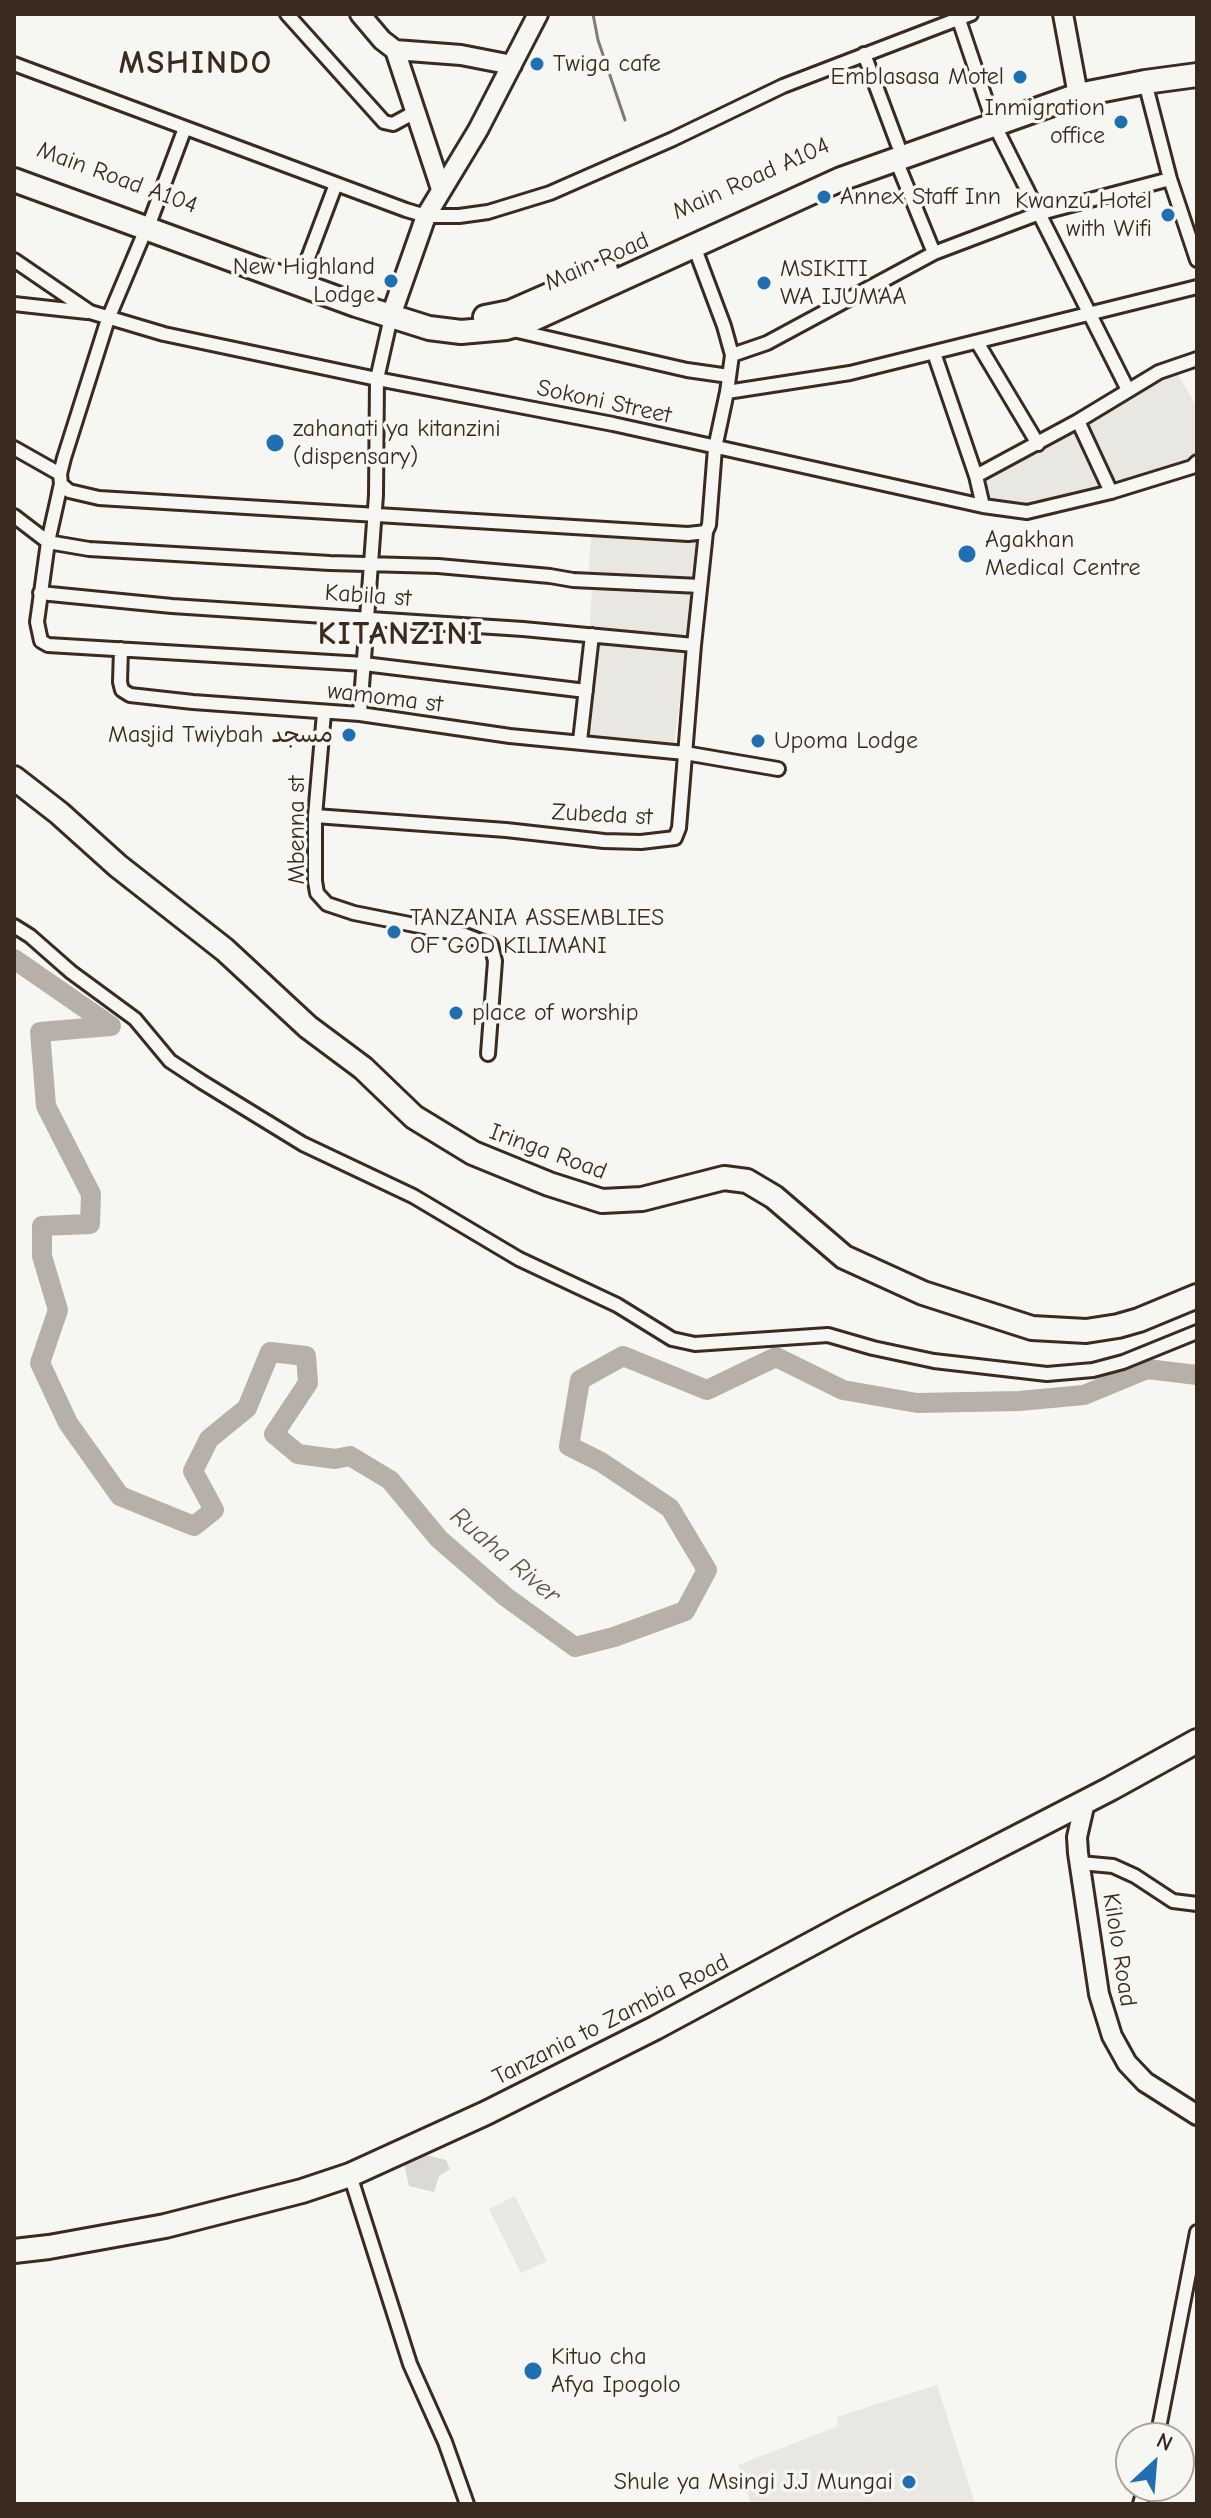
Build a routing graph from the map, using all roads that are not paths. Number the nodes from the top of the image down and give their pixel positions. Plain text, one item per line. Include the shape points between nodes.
1 (287, 14) edge
2 (360, 14) edge
3 (1063, 14) edge
4 (962, 15) edge
5 (532, 16) edge
6 (395, 50) junction
7 (864, 54) junction
8 (1197, 61) edge
9 (14, 64) edge
10 (512, 65) junction
11 (1197, 75) edge
12 (1145, 82) junction
13 (1077, 88) junction
14 (415, 112) junction
15 (992, 118) junction
16 (185, 128) junction
17 (897, 152) junction
18 (14, 168) edge
19 (1170, 179) junction
20 (14, 180) edge
21 (336, 184) junction
22 (441, 189) junction
23 (1037, 214) junction
24 (426, 216) junction
25 (148, 224) junction
26 (694, 246) junction
27 (934, 253) junction
28 (14, 260) edge
29 (1197, 260) edge
30 (302, 274) junction
31 (1197, 287) edge
32 (14, 304) edge
33 (90, 312) junction
34 (393, 312) junction
35 (1088, 314) junction
36 (108, 319) junction
37 (505, 320) junction
38 (977, 342) junction
39 (934, 353) junction
40 (732, 355) junction
41 (1197, 359) edge
42 (729, 376) junction
43 (377, 379) junction
44 (1128, 390) junction
45 (727, 392) junction
46 (1078, 421) junction
47 (1038, 444) junction
48 (14, 448) edge
49 (715, 448) junction
50 (1197, 462) edge
51 (976, 476) junction
52 (61, 479) junction
53 (1111, 492) junction
54 (983, 506) junction
55 (374, 514) junction
56 (14, 516) edge
57 (706, 532) junction
58 (48, 542) junction
59 (370, 564) junction
60 (700, 586) junction
61 (40, 593) junction
62 (367, 617) junction
63 (592, 635) junction
64 (694, 645) junction
65 (121, 649) junction
66 (364, 664) junction
67 (586, 691) junction
68 (324, 713) junction
69 (360, 714) junction
70 (580, 741) junction
71 (685, 753) junction
72 (778, 769) dead end
73 (14, 778) edge
74 (315, 816) junction
75 (14, 926) edge
76 (488, 1054) dead end
77 (1197, 1296) edge
78 (1197, 1332) edge
79 (1197, 1741) edge
80 (1085, 1802) junction
81 (1080, 1863) junction
82 (1197, 1904) edge
83 (1197, 2115) edge
84 (350, 2175) junction
85 (1197, 2232) edge
86 (14, 2251) edge
87 (1160, 2422) edge
88 (467, 2504) edge

1 - 14 street via 384,122 393,124
2 - 6 street
3 - 13 street
4 - 7 street
4 - 15 street
5 - 10 street
6 - 10 street
6 - 14 street
7 - 17 street
7 - 24 street via 550,193 476,215
8 - 13 highway via 1139,68
9 - 16 street
10 - 22 street
11 - 12 highway, Main Road
12 - 13 highway, Main Road
12 - 19 street
13 - 15 highway, Main Road
14 - 22 street
15 - 17 highway, Main Road
15 - 23 street
16 - 21 street
16 - 25 street
17 - 26 highway, Main Road
17 - 27 street
17 - 37 highway, Main Road A104 via 831,171
18 - 25 highway, Main Road A104
19 - 23 street
19 - 29 street
20 - 25 highway
21 - 24 street
21 - 30 street
22 - 24 street
23 - 27 street
23 - 35 street
24 - 34 street
25 - 30 highway, Main Road A104 via 226,244
25 - 34 highway
25 - 36 street
26 - 37 highway, Main Road via 527,322
26 - 40 street
27 - 40 street via 767,343
28 - 33 street, Sokoni Street
30 - 34 highway, Main Road A104
31 - 35 street
32 - 33 street
33 - 36 street, Sokoni Street
34 - 37 highway, Main Road A104
34 - 43 street
35 - 38 street
35 - 44 street
36 - 43 street, Sokoni Street
36 - 52 street
37 - 42 street via 687,370
38 - 39 street
38 - 47 street
39 - 45 street
39 - 51 street
40 - 42 street, Zubeda st
41 - 44 street
42 - 45 street, Zubeda st
43 - 49 street, Sokoni Street
43 - 55 street
44 - 46 street
45 - 49 street, Zubeda st
46 - 47 street
46 - 53 street
47 - 51 street
48 - 52 street
49 - 54 street, Sokoni Street
49 - 57 street, Zubeda st
50 - 53 street, Sokoni Street
51 - 54 street
52 - 55 street via 69,491 99,498
52 - 58 street
53 - 54 street, Sokoni Street via 1027,512
55 - 57 street
55 - 59 street
56 - 58 street
57 - 60 street, Zubeda st
58 - 59 street via 89,549
58 - 61 street
59 - 60 street
59 - 62 street
60 - 64 street, Zubeda st
61 - 62 street, Kabila st
61 - 65 street via 41,641
62 - 63 street, Kabila st
62 - 66 street
63 - 64 street, Kabila st
63 - 67 street
64 - 71 street, Zubeda st
65 - 66 street
65 - 68 street, wamoma st via 120,682 130,695
66 - 67 street
66 - 69 street
67 - 70 street
68 - 69 street, wamoma st
68 - 74 street, Mbenna st
69 - 70 street, wamoma st
70 - 71 street, wamoma st
71 - 72 street, wamoma st
71 - 74 street, Zubeda st via 679,828 675,838 667,840 604,841
73 - 77 highway, Iringa Road via 225,950 414,1117 473,1153 602,1201 642,1199 724,1178 747,1181 774,1197 844,1257 923,1293 1032,1328 1086,1331 1118,1326
74 - 76 street, Mbenna st via 315,881 327,904 491,945 495,961
75 - 78 street via 135,1019 170,1061 202,1082 303,1144 413,1196 672,1339 695,1344 828,1335 934,1361 1047,1374 1123,1362
79 - 80 highway, Tanzania to Zambia Road
80 - 81 street, Kilolo Road via 1077,1837
80 - 84 highway, Tanzania to Zambia Road via 642,2034
81 - 82 street via 1113,1866 1173,1901
81 - 83 street, Kilolo Road via 1099,1994 1112,2036 1145,2082
84 - 86 highway, Tanzania to Zambia Road via 165,2226
84 - 88 street via 410,2364
85 - 87 street

